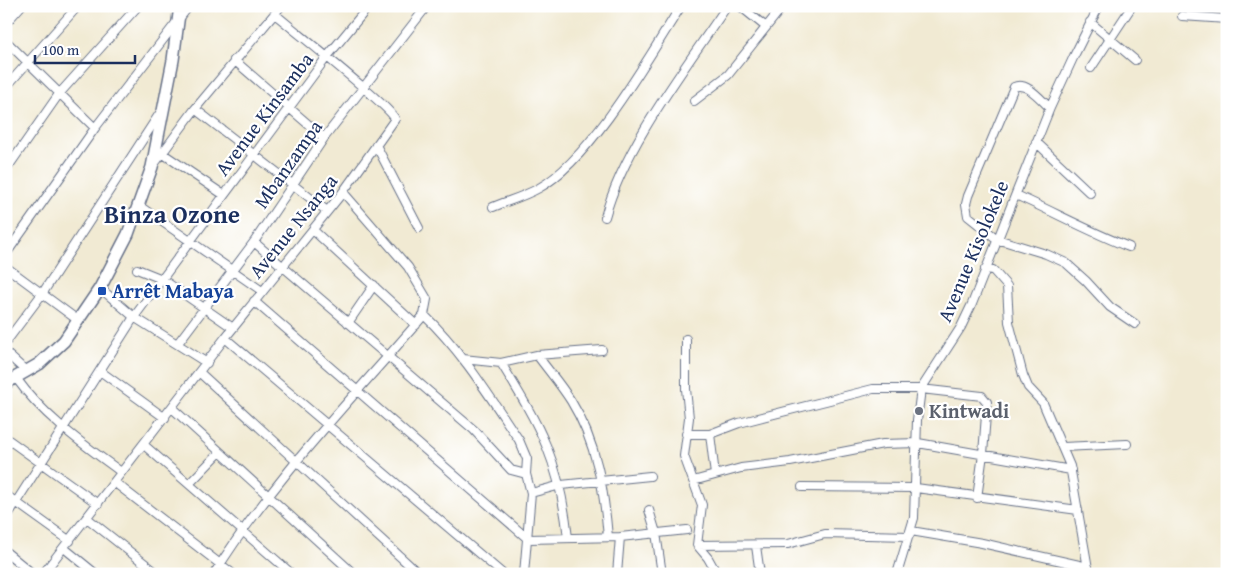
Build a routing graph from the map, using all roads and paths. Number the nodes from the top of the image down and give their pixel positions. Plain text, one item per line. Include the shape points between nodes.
1 (21, 6) edge
2 (78, 6) edge
3 (138, 6) edge
4 (189, 6) edge
5 (281, 6) edge
6 (369, 6) edge
7 (427, 6) edge
8 (682, 6) edge
9 (728, 6) edge
10 (740, 6) edge
11 (783, 6) edge
12 (1099, 6) edge
13 (1132, 6) edge
14 (180, 11) edge
15 (275, 14) junction
16 (1182, 16) dead end
17 (1227, 19) edge
18 (1090, 22) junction
19 (6, 23) edge
20 (766, 27) junction
21 (1110, 39) junction
22 (6, 41) edge
23 (326, 58) junction
24 (234, 60) junction
25 (1135, 60) dead end
26 (29, 62) junction
27 (1091, 68) dead end
28 (6, 87) edge
29 (364, 88) junction
30 (59, 94) junction
31 (694, 101) dead end
32 (164, 108) junction
33 (291, 108) junction
34 (1050, 108) junction
35 (195, 109) junction
36 (96, 128) junction
37 (324, 138) junction
38 (1036, 142) junction
39 (376, 145) junction
40 (162, 153) junction
41 (255, 154) junction
42 (152, 167) junction
43 (6, 170) edge
44 (294, 183) junction
45 (343, 192) junction
46 (1090, 193) dead end
47 (224, 195) junction
48 (1016, 196) junction
49 (138, 205) junction
50 (493, 206) dead end
51 (327, 211) junction
52 (605, 217) dead end
53 (418, 228) dead end
54 (313, 230) junction
55 (997, 239) junction
56 (190, 240) junction
57 (10, 242) edge
58 (254, 242) junction
59 (1129, 247) dead end
60 (6, 254) edge
61 (283, 266) junction
62 (6, 267) edge
63 (137, 269) dead end
64 (986, 269) junction
65 (232, 270) junction
66 (162, 279) junction
67 (374, 285) junction
68 (100, 288) junction
69 (262, 291) junction
70 (42, 294) junction
71 (254, 301) junction
72 (204, 309) junction
73 (424, 315) junction
74 (134, 317) junction
75 (79, 321) junction
76 (348, 323) junction
77 (1135, 324) dead end
78 (416, 325) junction
79 (233, 328) junction
80 (225, 338) junction
81 (686, 339) dead end
82 (6, 342) edge
83 (178, 343) junction
84 (602, 350) dead end
85 (6, 353) edge
86 (537, 355) junction
87 (387, 356) junction
88 (463, 359) junction
89 (206, 362) junction
90 (502, 364) junction
91 (100, 371) junction
92 (27, 372) junction
93 (199, 372) junction
94 (11, 380) edge
95 (921, 388) junction
96 (355, 391) junction
97 (172, 408) junction
98 (165, 418) junction
99 (326, 425) junction
100 (64, 429) junction
101 (686, 434) junction
102 (710, 434) junction
103 (6, 438) edge
104 (918, 443) junction
105 (1126, 444) dead end
106 (144, 445) junction
107 (1063, 447) junction
108 (220, 452) junction
109 (983, 454) junction
110 (296, 463) junction
111 (41, 465) junction
112 (1071, 470) junction
113 (121, 472) junction
114 (526, 474) junction
115 (715, 475) junction
116 (650, 476) dead end
117 (602, 479) junction
118 (693, 481) junction
119 (114, 482) junction
120 (190, 484) junction
121 (561, 485) junction
122 (802, 488) dead end
123 (916, 488) junction
124 (531, 493) junction
125 (6, 495) edge
126 (270, 498) junction
127 (977, 498) junction
128 (17, 503) junction
129 (98, 504) junction
130 (649, 510) dead end
131 (1078, 510) junction
132 (6, 518) edge
133 (87, 518) junction
134 (243, 529) junction
135 (687, 530) dead end
136 (656, 533) junction
137 (910, 533) junction
138 (608, 537) junction
139 (620, 537) junction
140 (568, 538) junction
141 (528, 539) junction
142 (70, 540) junction
143 (697, 545) junction
144 (756, 546) junction
145 (64, 548) junction
146 (6, 552) edge
147 (220, 564) junction
148 (1089, 570) edge
149 (525, 573) edge
150 (34, 574) edge
151 (43, 574) edge
152 (96, 574) edge
153 (158, 574) edge
154 (214, 574) edge
155 (233, 574) edge
156 (292, 574) edge
157 (354, 574) edge
158 (419, 574) edge
159 (503, 574) edge
160 (617, 574) edge
161 (662, 574) edge
162 (717, 574) edge
163 (760, 574) edge
164 (897, 574) edge

1 - 19 street
2 - 26 street
3 - 30 street
4 - 14 street
5 - 15 street
6 - 23 street, Avenue Kinsamba
7 - 29 street, Mbanzampa
8 - 50 street via 617,103 571,163 538,189
9 - 52 street via 656,113 616,185
10 - 20 street
11 - 20 street
12 - 18 street, Avenue Kisolokele
13 - 21 street
14 - 32 street
14 - 36 street
15 - 23 street, Avenue Nsanga
15 - 24 street
16 - 17 street
18 - 21 street
18 - 34 street, Avenue Kisolokele
20 - 31 street via 728,75
21 - 25 street
21 - 27 street
22 - 26 street
23 - 29 street, Avenue Nsanga
23 - 33 street, Avenue Kinsamba
24 - 33 street
24 - 35 street
26 - 28 street
26 - 30 street
29 - 37 street, Mbanzampa
29 - 39 street, Avenue Nsanga via 394,116 394,121
30 - 36 street
30 - 43 street
32 - 42 street
32 - 70 street
33 - 37 street
33 - 41 street, Avenue Kinsamba
34 - 38 street, Avenue Kisolokele
34 - 55 street via 1025,86 1014,87 968,196 968,216
35 - 40 street
35 - 41 street
36 - 57 street
37 - 44 street, Mbanzampa
38 - 46 street
38 - 48 street, Avenue Kisolokele
39 - 45 street, Avenue Nsanga
39 - 53 street
40 - 42 street
40 - 47 street
41 - 44 street
41 - 47 street, Avenue Kinsamba
42 - 49 street
44 - 51 street
44 - 58 street, Mbanzampa
45 - 51 street, Avenue Nsanga
45 - 73 street via 408,267 428,299
47 - 56 street, Avenue Kinsamba
48 - 55 street, Avenue Kisolokele
48 - 59 street via 1088,232
49 - 56 street
49 - 68 street via 128,234
51 - 54 street, Avenue Nsanga
54 - 61 street, Avenue Nsanga
54 - 67 street
55 - 64 street, Avenue Kisolokele
55 - 77 street via 1066,263 1110,307
56 - 65 street
56 - 66 street, Avenue Kinsamba
57 - 60 street
58 - 61 street
58 - 65 street, Mbanzampa
61 - 69 street, Avenue Nsanga
61 - 76 street
62 - 70 street
63 - 66 street
64 - 95 street, Avenue Kisolokele via 961,327
64 - 107 street via 993,270 1007,286 1009,322 1023,375 1042,404
65 - 69 street
65 - 72 street, Mbanzampa
66 - 72 street
66 - 74 street, Avenue Kinsamba
67 - 76 street
67 - 78 street
68 - 74 street
68 - 75 street
69 - 71 street, Avenue Nsanga
70 - 75 street
70 - 82 street
71 - 79 street, Avenue Nsanga
71 - 96 street
72 - 79 street
72 - 83 street, Mbanzampa
73 - 78 street
73 - 88 street
74 - 83 street
74 - 91 street, Avenue Kinsamba
75 - 92 street via 51,354
76 - 87 street
78 - 87 street
79 - 80 street, Avenue Nsanga
80 - 89 street, Avenue Nsanga
80 - 99 street
81 - 101 street via 686,389 690,418
83 - 89 street
84 - 86 street
85 - 92 street
86 - 90 street
86 - 117 street via 571,402 596,457
87 - 96 street
87 - 114 street via 474,430 511,470
88 - 90 street
88 - 114 street via 519,440 527,459
89 - 93 street, Avenue Nsanga
90 - 121 street via 544,437
91 - 98 street
91 - 100 street, Avenue Kinsamba
92 - 94 street
93 - 97 street, Avenue Nsanga
93 - 110 street
94 - 100 street
95 - 102 street via 856,392 739,423
95 - 104 street, Avenue Kisolokele
95 - 109 street via 985,398
96 - 99 street
96 - 141 street
97 - 98 street, Avenue Nsanga
97 - 108 street
98 - 106 street, Avenue Nsanga
99 - 110 street
99 - 159 street
100 - 111 street, Avenue Kinsamba
100 - 113 street
101 - 102 street
101 - 118 street via 684,456
102 - 115 street
103 - 111 street
104 - 109 street
104 - 115 street via 866,446
104 - 123 street, Avenue Kisolokele
105 - 107 street
106 - 113 street, Avenue Nsanga
106 - 120 street
107 - 112 street
108 - 120 street
108 - 126 street
109 - 112 street
109 - 127 street
110 - 126 street
110 - 158 street
111 - 128 street, Avenue Kinsamba
111 - 129 street
112 - 131 street
113 - 119 street, Avenue Nsanga
114 - 124 street
115 - 118 street
116 - 117 street
117 - 121 street
117 - 138 street
118 - 143 street via 702,505
119 - 129 street, Avenue Nsanga
119 - 147 street
120 - 134 street
121 - 124 street
121 - 140 street
122 - 123 street
123 - 127 street
123 - 137 street, Avenue Kisolokele
124 - 141 street
125 - 128 street
126 - 134 street
126 - 157 street
127 - 131 street
128 - 132 street, Avenue Kinsamba
128 - 142 street
129 - 133 street, Avenue Nsanga
130 - 136 street
131 - 148 street
133 - 142 street, Avenue Nsanga
133 - 153 street
134 - 147 street
134 - 156 street
135 - 136 street
136 - 139 street
136 - 161 street
137 - 144 street via 825,534 788,544
137 - 148 street via 982,543
137 - 164 street, Avenue Kisolokele
138 - 139 street
138 - 140 street
139 - 160 street
140 - 141 street
141 - 149 street
142 - 145 street, Avenue Nsanga
143 - 144 street
143 - 162 street
144 - 163 street
145 - 151 street, Avenue Nsanga
145 - 152 street
146 - 150 street
147 - 154 street
147 - 155 street

